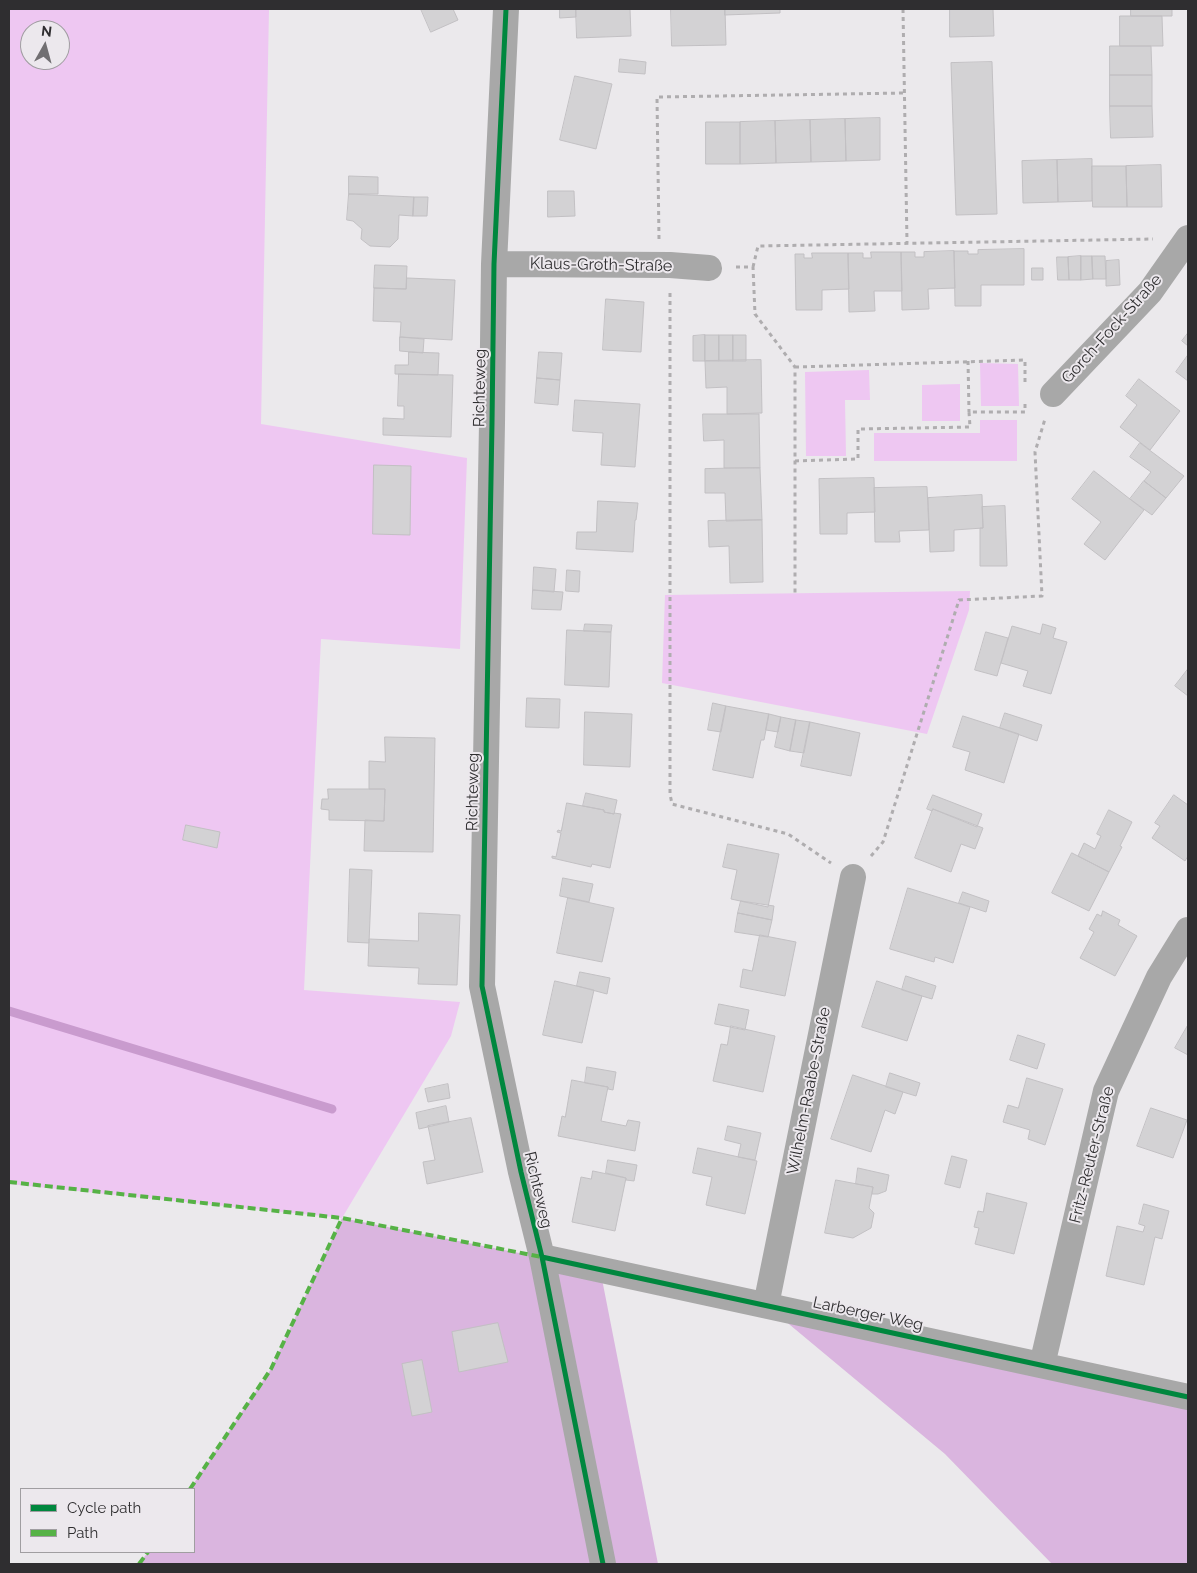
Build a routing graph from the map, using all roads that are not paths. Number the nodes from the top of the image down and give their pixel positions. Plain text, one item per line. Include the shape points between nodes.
1 (506, 9) edge
2 (1188, 238) edge
3 (494, 264) junction
4 (709, 268) road end
5 (1053, 394) road end
6 (853, 877) road end
7 (1188, 930) edge
8 (542, 1256) junction
9 (766, 1305) junction
10 (1042, 1365) junction
11 (1188, 1397) edge
12 (603, 1564) edge

1 - 3 street, Richteweg
2 - 5 street, Gorch-Fock-Straße via 1150,292
3 - 4 street, Klaus-Groth-Straße
3 - 8 street, Richteweg via 482,986 520,1172
6 - 9 street, Wilhelm-Raabe-Straße
7 - 10 street, Fritz-Reuter-Straße via 1159,977 1106,1092
8 - 9 street, Larberger Weg
8 - 12 street, Richteweg
9 - 10 street, Larberger Weg
10 - 11 street, Larberger Weg

